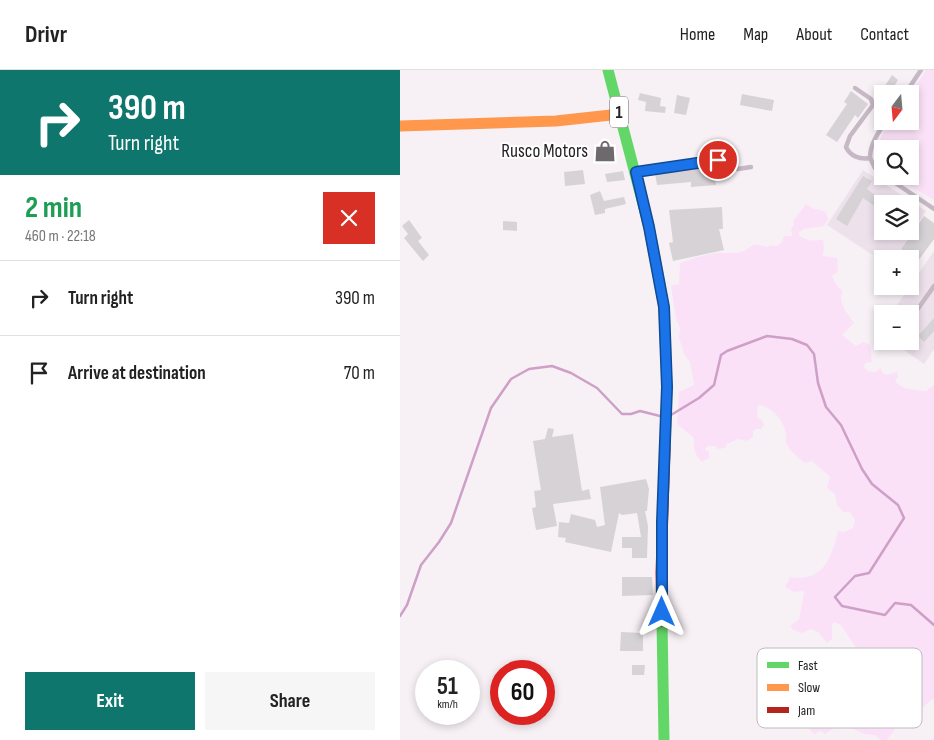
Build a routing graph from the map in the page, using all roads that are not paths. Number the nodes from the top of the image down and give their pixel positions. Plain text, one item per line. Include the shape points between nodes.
1 (608, 70) edge
2 (921, 70) edge
3 (910, 85) edge
4 (855, 88) dead end
5 (620, 114) junction
6 (400, 126) edge
7 (880, 130) edge
8 (870, 158) junction
9 (874, 166) edge
10 (751, 167) dead end
11 (636, 172) junction
12 (899, 185) edge
13 (934, 209) edge
14 (934, 286) edge
15 (919, 307) edge
16 (664, 740) edge

1 - 5 main road, 1
2 - 3 lane
4 - 8 lane via 873,104 846,147 860,159
5 - 6 main road via 556,121
5 - 11 main road, 1
7 - 8 lane
8 - 9 lane
10 - 11 lane via 738,169 711,160
11 - 16 main road, 1 via 664,307 667,387 661,573
12 - 13 lane
14 - 15 lane

